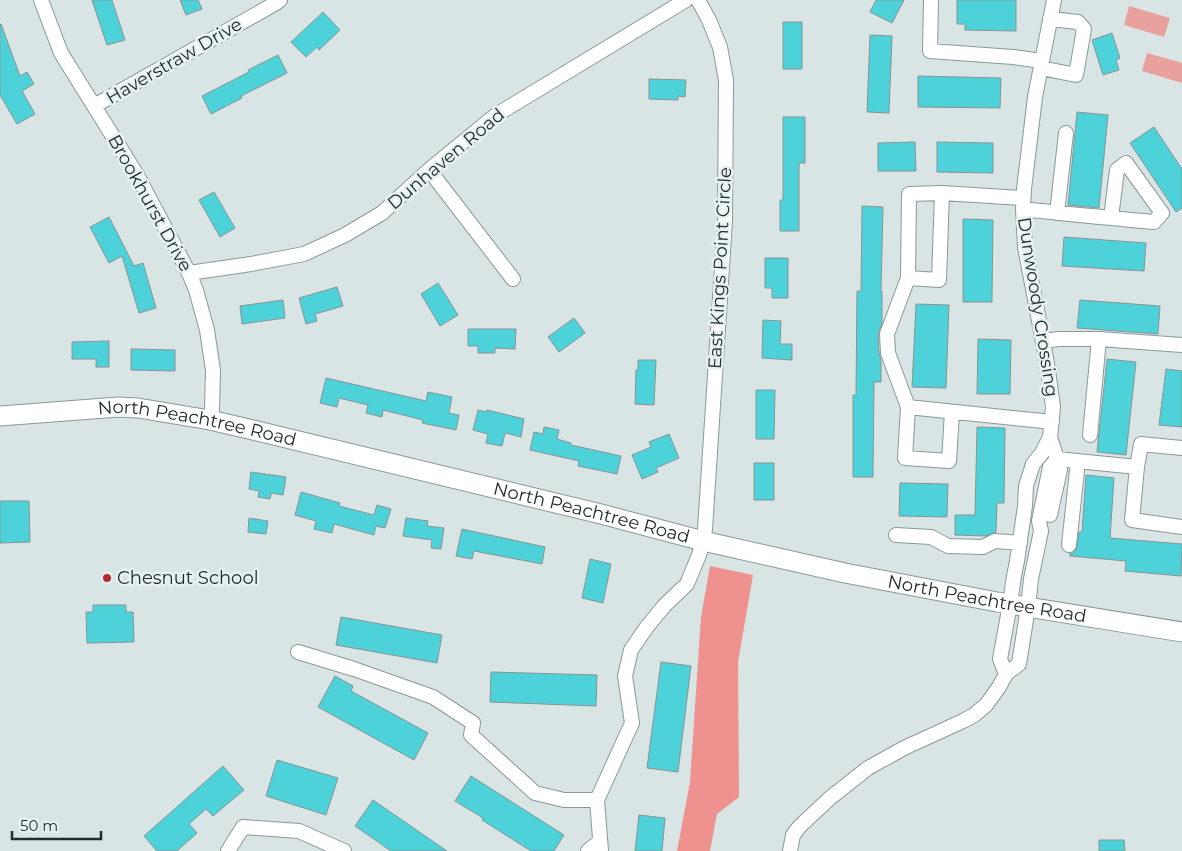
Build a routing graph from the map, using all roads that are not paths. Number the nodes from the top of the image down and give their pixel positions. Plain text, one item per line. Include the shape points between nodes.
1 (41, 0) edge
2 (280, 0) edge
3 (686, 0) edge
4 (698, 0) edge
5 (931, 0) edge
6 (1054, 0) edge
7 (1050, 19) junction
8 (1041, 64) junction
9 (94, 106) junction
10 (1066, 133) dead end
11 (429, 170) junction
12 (942, 194) junction
13 (1023, 204) junction
14 (1057, 213) junction
15 (1111, 218) junction
16 (190, 273) junction
17 (908, 278) junction
18 (513, 279) dead end
19 (1099, 339) junction
20 (1043, 341) junction
21 (1182, 346) edge
22 (908, 407) junction
23 (952, 412) junction
24 (0, 416) edge
25 (210, 420) junction
26 (1052, 422) junction
27 (1090, 435) dead end
28 (1050, 437) junction
29 (1182, 448) edge
30 (1057, 459) junction
31 (1078, 461) junction
32 (1137, 466) junction
33 (1182, 527) edge
34 (896, 535) dead end
35 (703, 541) junction
36 (1020, 543) junction
37 (1069, 545) dead end
38 (1019, 606) junction
39 (1182, 632) edge
40 (298, 652) dead end
41 (1006, 674) junction
42 (597, 800) junction
43 (600, 846) edge
44 (228, 851) edge
45 (344, 851) edge
46 (588, 851) edge
47 (790, 851) edge

1 - 9 street, Brookhurst Drive via 60,53
2 - 9 street, Haverstraw Drive
3 - 11 street, Dunhaven Road via 496,115
4 - 35 street, East Kings Point Circle via 720,47 726,80 725,221
5 - 8 street via 930,51 1013,57
6 - 7 street, Dunwoody Crossing
7 - 8 street, Dunwoody Crossing
7 - 8 street via 1078,22 1084,29 1076,76
8 - 13 street, Dunwoody Crossing
9 - 16 street, Brookhurst Drive via 137,175
10 - 14 street
11 - 16 street, Dunhaven Road via 382,213 304,254
11 - 18 street
12 - 13 street
12 - 17 street via 909,194
12 - 17 street via 939,280
13 - 14 street
13 - 20 street, Dunwoody Crossing via 1026,247
14 - 15 street
15 - 15 street via 1154,222 1162,214 1126,163 1117,170
16 - 25 street, Brookhurst Drive via 207,330 213,370
17 - 22 street via 887,334 888,353
19 - 20 street
19 - 21 street
19 - 27 street
20 - 26 street, Dunwoody Crossing via 1053,407
22 - 23 street
22 - 23 street via 905,458 949,461
23 - 26 street
24 - 25 street, North Peachtree Road via 118,407
25 - 35 street, North Peachtree Road
26 - 28 street, Dunwoody Crossing
28 - 30 street, Dunwoody Crossing
28 - 36 street, Dunwoody Crossing via 1042,454 1036,495 1026,506
29 - 32 street via 1140,444
30 - 31 street
30 - 38 street, Dunwoody Crossing via 1060,470 1048,523 1041,531 1031,579
31 - 32 street
31 - 37 street
32 - 33 street via 1132,520
34 - 36 street via 931,537 948,546 982,547 995,541
35 - 38 street, North Peachtree Road via 845,573
35 - 42 street, East Kings Point Circle via 687,584 664,606 631,650 625,676 632,723
36 - 38 street, Dunwoody Crossing via 1014,576
38 - 39 street, North Peachtree Road
38 - 41 street via 1000,659
38 - 41 street via 1019,664
40 - 42 street via 433,697 473,723 471,735 535,793 564,800
41 - 47 street via 986,704 974,715 904,748 859,774 800,826 793,835
42 - 43 street
43 - 46 street
44 - 45 street via 243,827 298,831

